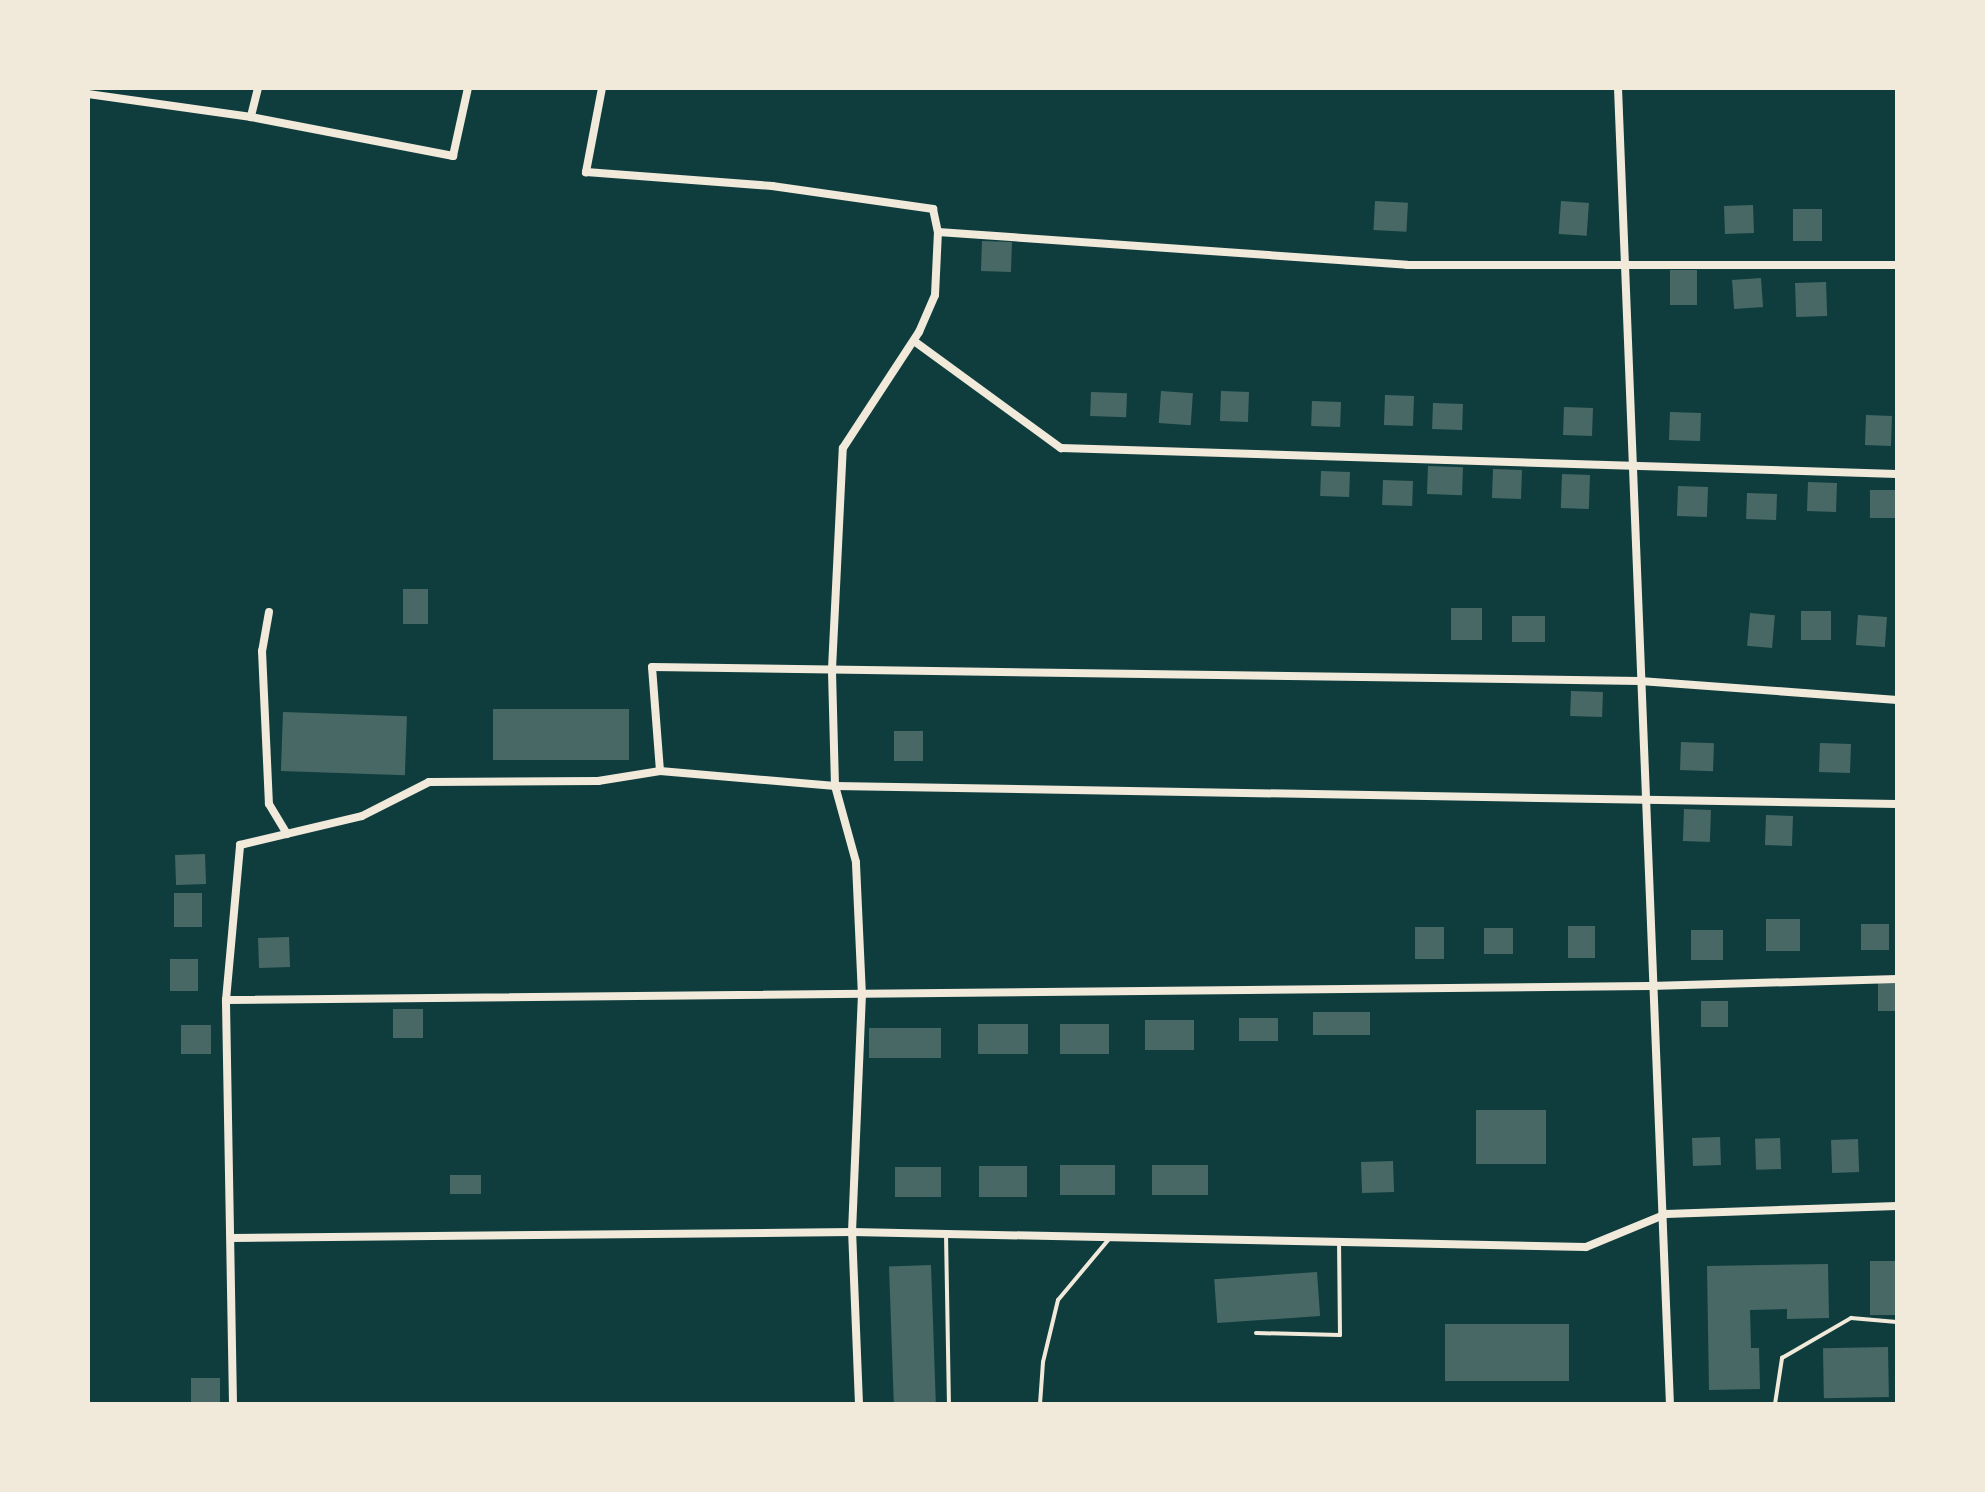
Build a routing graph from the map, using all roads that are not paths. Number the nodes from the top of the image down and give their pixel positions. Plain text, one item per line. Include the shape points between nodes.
1 (258, 88) edge
2 (468, 88) edge
3 (602, 88) edge
4 (1618, 88) edge
5 (88, 94) edge
6 (251, 117) junction
7 (938, 232) junction
8 (1897, 265) edge
9 (1626, 266) junction
10 (914, 341) junction
11 (1633, 468) junction
12 (1897, 474) edge
13 (269, 612) dead end
14 (832, 669) junction
15 (1640, 681) junction
16 (1897, 700) edge
17 (660, 771) junction
18 (835, 786) junction
19 (1645, 802) junction
20 (1897, 804) edge
21 (287, 834) junction
22 (1897, 979) edge
23 (1650, 986) junction
24 (862, 996) junction
25 (226, 1000) junction
26 (1897, 1206) edge
27 (1666, 1214) junction
28 (852, 1232) junction
29 (946, 1233) junction
30 (1110, 1237) junction
31 (232, 1238) junction
32 (1339, 1242) junction
33 (1897, 1322) edge
34 (1256, 1333) dead end
35 (233, 1404) edge
36 (859, 1404) edge
37 (949, 1404) edge
38 (1040, 1404) edge
39 (1670, 1404) edge
40 (1775, 1404) edge

1 - 6 street
2 - 6 street via 453,156
3 - 7 street via 586,172 772,186 933,209
4 - 9 street
5 - 6 street
7 - 9 street via 1407,265
7 - 10 street via 935,295
8 - 9 street
9 - 11 street
10 - 11 street via 1061,448
10 - 14 street via 843,448
11 - 12 street
11 - 15 street
13 - 21 street via 262,651 269,804
14 - 15 street
14 - 17 street via 652,667
14 - 18 street
15 - 16 street
15 - 19 street
17 - 18 street
17 - 21 street via 598,781 429,782 362,816
18 - 19 street
18 - 24 street via 856,862
19 - 20 street
19 - 23 street
21 - 25 street via 240,845
22 - 23 street
23 - 24 street
23 - 27 street
24 - 25 street
24 - 28 street
25 - 31 street
26 - 27 street
27 - 32 street via 1586,1247
27 - 39 street
28 - 29 street
28 - 31 street
28 - 36 street
29 - 30 street
29 - 37 lane
30 - 32 street
30 - 38 lane via 1058,1300 1043,1362
31 - 35 street
32 - 34 lane via 1340,1335
33 - 40 lane via 1851,1318 1782,1358

